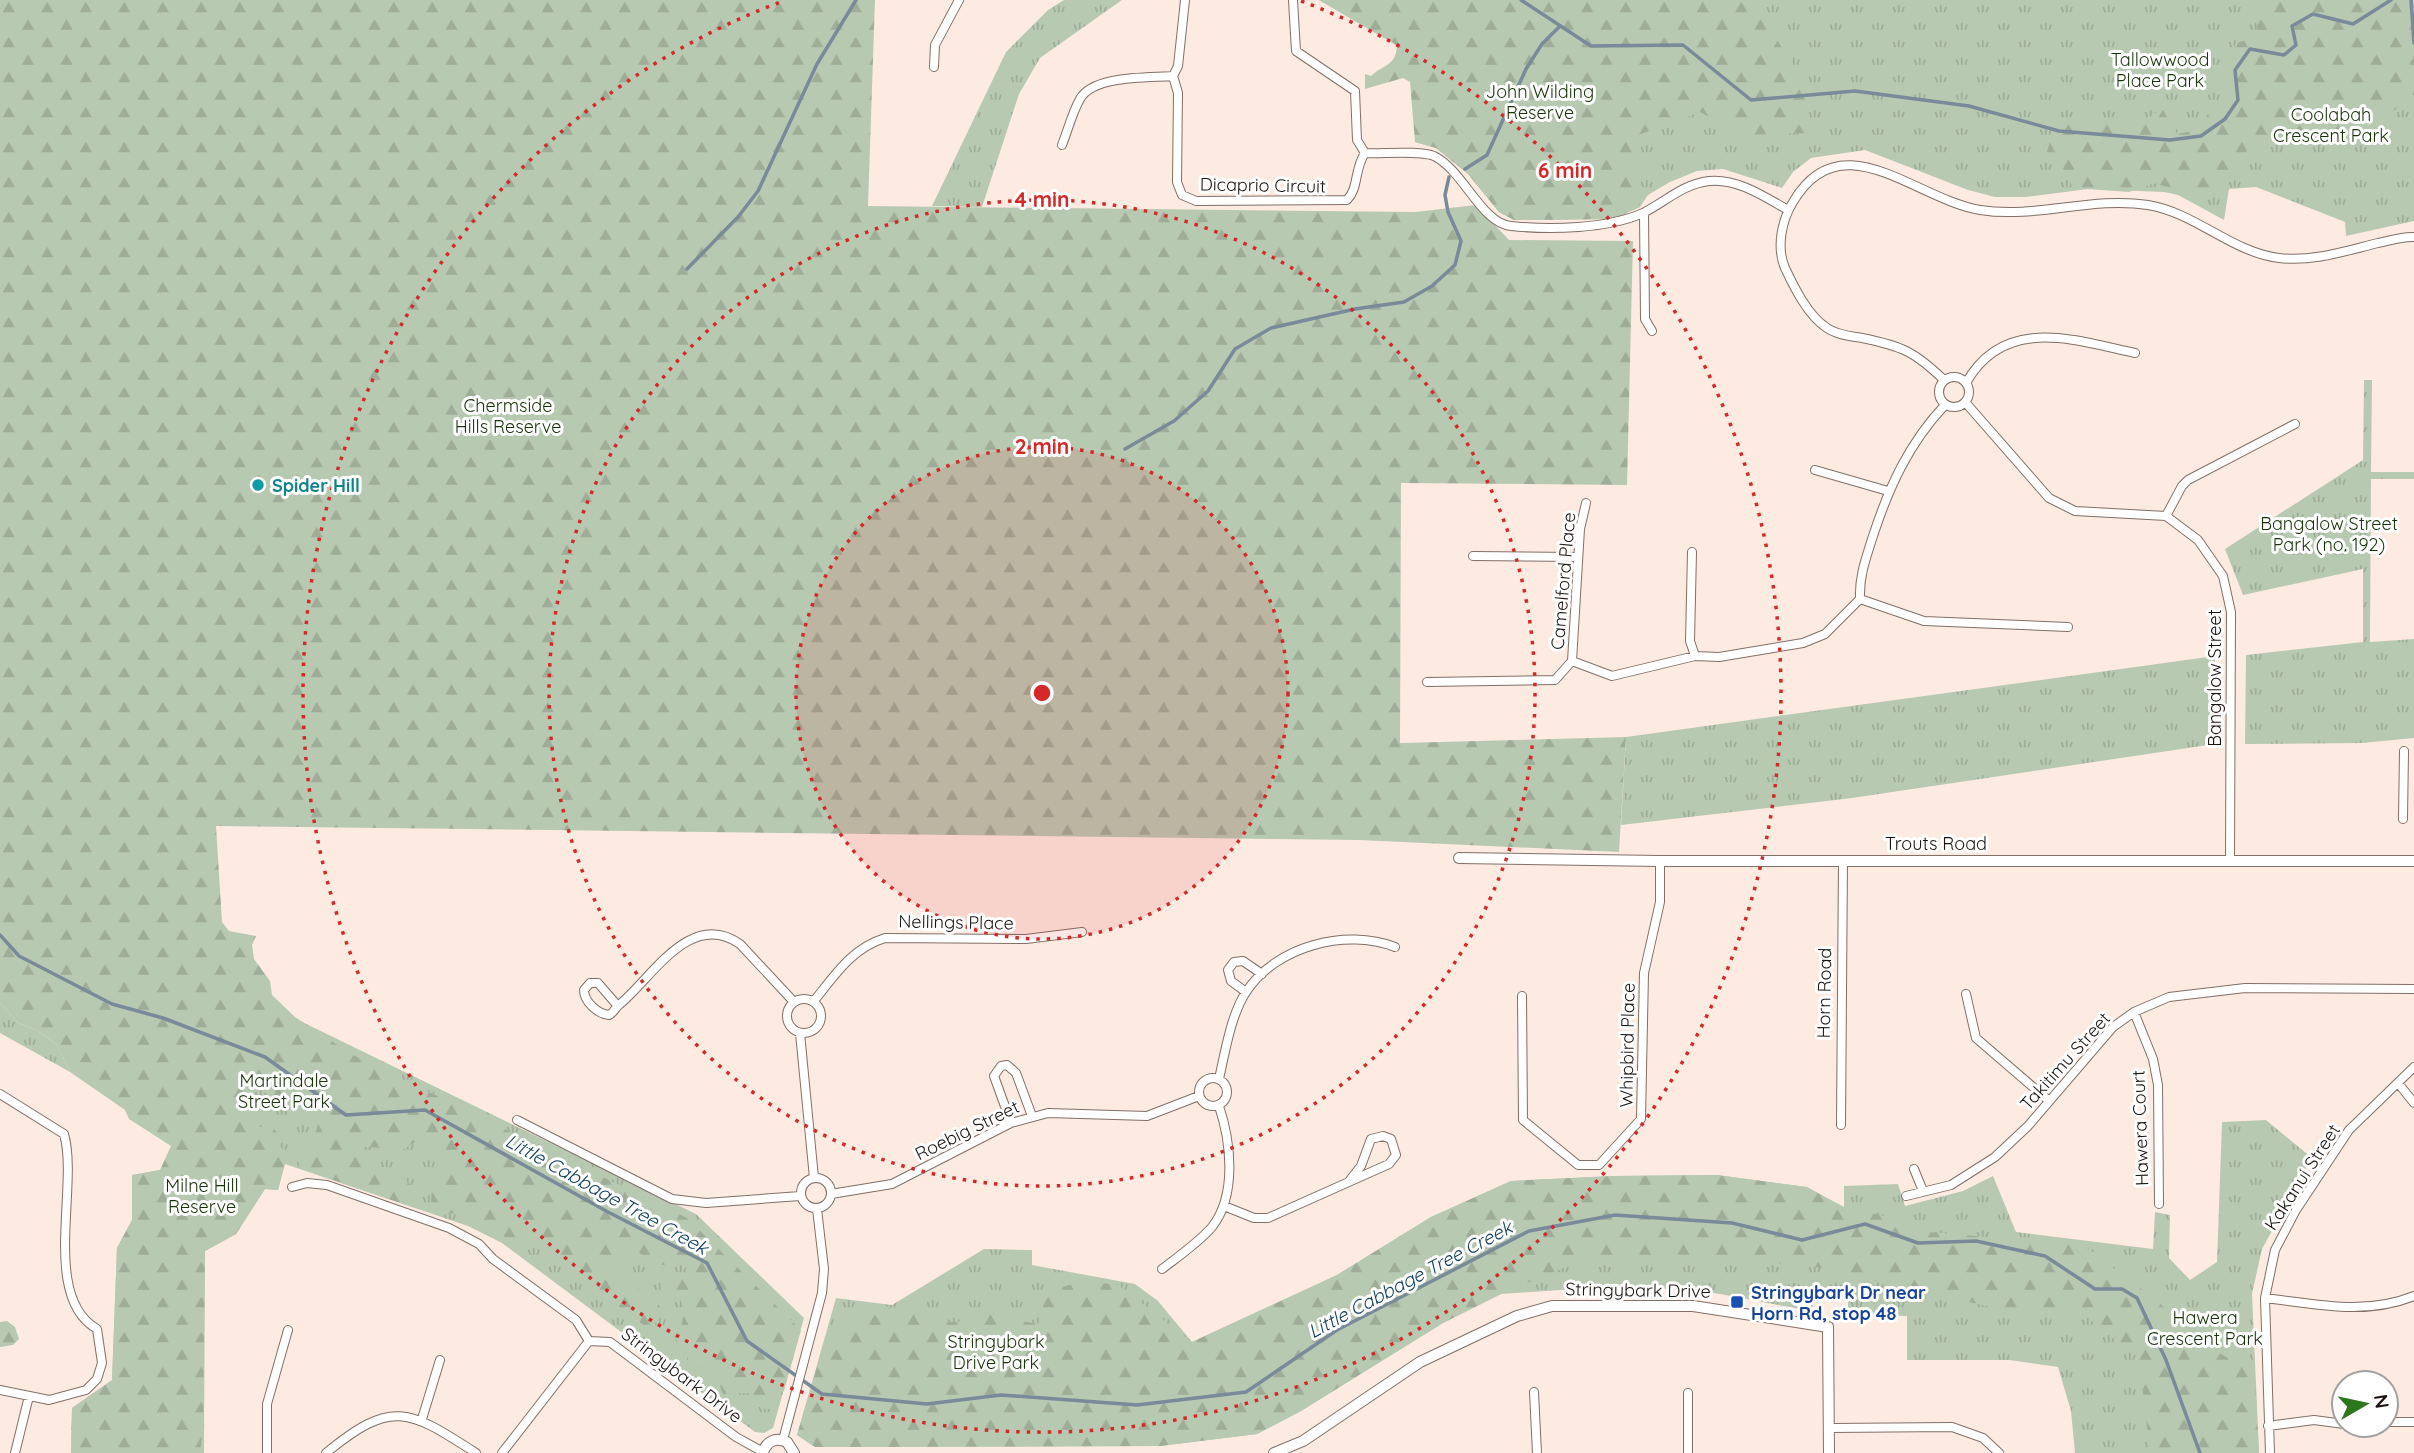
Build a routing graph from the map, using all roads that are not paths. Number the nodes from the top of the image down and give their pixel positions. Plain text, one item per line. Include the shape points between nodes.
1 (959, 0) edge
2 (1185, 0) edge
3 (1293, 0) edge
4 (934, 67) dead end
5 (1173, 76) junction
6 (1062, 145) dead end
7 (1365, 153) junction
8 (1788, 209) junction
9 (1644, 213) junction
10 (2414, 237) edge
11 (1651, 331) dead end
12 (2135, 354) dead end
13 (1944, 380) junction
14 (1966, 383) junction
15 (1965, 402) junction
16 (1945, 405) junction
17 (2295, 424) dead end
18 (1815, 470) dead end
19 (1888, 491) junction
20 (1586, 503) dead end
21 (2166, 516) junction
22 (1692, 552) dead end
23 (1473, 556) dead end
24 (1578, 557) junction
25 (1860, 599) junction
26 (2068, 627) dead end
27 (1695, 656) junction
28 (1572, 661) junction
29 (1427, 681) dead end
30 (2404, 751) dead end
31 (2404, 785) junction
32 (2414, 785) edge
33 (2403, 819) dead end
34 (1459, 858) dead end
35 (1843, 860) junction
36 (2230, 860) junction
37 (1660, 861) junction
38 (2414, 861) edge
39 (1082, 932) dead end
40 (1395, 947) dead end
41 (1262, 974) junction
42 (2414, 989) edge
43 (1246, 992) junction
44 (1966, 994) dead end
45 (1522, 996) dead end
46 (814, 1001) junction
47 (794, 1002) junction
48 (617, 1005) junction
49 (2134, 1012) junction
50 (800, 1032) junction
51 (2414, 1067) edge
52 (1219, 1079) junction
53 (2398, 1083) junction
54 (0, 1094) edge
55 (1199, 1096) junction
56 (2048, 1100) junction
57 (2414, 1103) edge
58 (1219, 1106) junction
59 (1032, 1116) junction
60 (517, 1120) dead end
61 (1011, 1123) junction
62 (1841, 1125) dead end
63 (1914, 1169) dead end
64 (814, 1178) junction
65 (1350, 1180) junction
66 (292, 1188) dead end
67 (1923, 1191) junction
68 (831, 1194) junction
69 (800, 1196) junction
70 (1906, 1196) dead end
71 (2159, 1204) dead end
72 (1224, 1206) junction
73 (817, 1209) junction
74 (1161, 1269) dead end
75 (2414, 1296) edge
76 (2265, 1298) junction
77 (288, 1330) dead end
78 (589, 1341) junction
79 (440, 1360) dead end
80 (0, 1390) edge
81 (1534, 1392) dead end
82 (1688, 1394) dead end
83 (29, 1396) junction
84 (422, 1419) junction
85 (2330, 1422) edge
86 (2268, 1426) junction
87 (1830, 1428) junction
88 (783, 1440) junction
89 (763, 1452) edge
90 (15, 1453) edge
91 (267, 1453) edge
92 (326, 1453) edge
93 (476, 1453) edge
94 (502, 1453) edge
95 (794, 1453) edge
96 (1274, 1453) edge
97 (1537, 1453) edge
98 (1688, 1453) edge
99 (1829, 1453) edge
100 (1999, 1453) edge
101 (2270, 1453) edge

1 - 4 street via 935,45
2 - 5 street, Dicaprio Circuit
3 - 7 street via 1296,51 1355,91 1357,140
5 - 6 street via 1095,86 1081,96
5 - 7 street, Dicaprio Circuit via 1178,93 1177,182 1189,199 1346,200
7 - 9 street via 1431,155 1460,177 1490,215 1504,225 1600,225
8 - 9 street via 1737,184 1709,181 1685,187
8 - 10 street via 1815,176 1851,163 1956,204 1989,211 2025,213 2113,201 2168,209 2238,246 2280,258 2316,258
8 - 13 street via 1782,259 1816,319 1840,334 1909,350
9 - 11 street via 1645,320
12 - 14 street via 2035,336 2001,346
13 - 14 street via 1953,377
13 - 16 street via 1938,393
14 - 15 street via 1969,393
15 - 16 street
15 - 21 street via 2049,498 2075,511
16 - 19 street via 1906,456
17 - 21 street via 2188,480
18 - 19 street
19 - 25 street via 1859,580
20 - 24 street, Camelford Place
21 - 36 street, Bangalow Street via 2198,540 2228,591
22 - 27 street via 1690,641
23 - 24 street
24 - 28 street, Camelford Place
25 - 26 street via 1924,621
25 - 27 street via 1825,634 1803,643 1719,657
27 - 28 street via 1612,676
28 - 29 street via 1555,680
30 - 31 street
31 - 32 street
31 - 33 street
34 - 37 street, Trouts Road
35 - 36 street, Trouts Road
35 - 37 street, Trouts Road
35 - 62 street, Horn Road
36 - 38 street, Trouts Road
37 - 45 street, Whipbird Place via 1660,902 1644,973 1641,1119 1599,1165 1578,1165 1523,1120
39 - 46 street, Nellings Place via 1026,939 886,938 870,942 846,961
40 - 41 street via 1365,938 1332,942 1287,956
41 - 43 street
41 - 43 street via 1243,961 1231,965 1231,981
42 - 49 street, Takitimu Street via 2205,991 2169,997
43 - 52 street
44 - 56 street via 1976,1038
46 - 47 street
46 - 50 street via 820,1010 818,1025 810,1032
47 - 48 street via 740,944 732,938 711,936 680,944
47 - 50 street via 788,1022
48 - 48 street via 613,1013 603,1014 586,1000 584,990 590,983 598,983
49 - 56 street, Takitimu Street via 2113,1027
49 - 71 street, Hawera Court via 2158,1085
50 - 64 street
51 - 53 street, Kakanui Street
52 - 55 street, Roebig Street via 1204,1081
52 - 58 street via 1227,1095
53 - 57 street
53 - 76 street, Kakanui Street via 2350,1130 2296,1210 2274,1250
54 - 83 street via 64,1134 68,1280 84,1320 97,1329 102,1363 92,1386 79,1394 61,1399
55 - 58 street via 1209,1106
55 - 59 street, Roebig Street via 1147,1116
56 - 67 street, Takitimu Street via 1996,1157 1951,1185
58 - 72 street via 1228,1148
59 - 61 street, Roebig Street
59 - 61 street via 1016,1073 1001,1066 995,1082
60 - 69 street via 672,1199 706,1203
61 - 68 street, Roebig Street via 892,1184
63 - 67 street
64 - 68 street via 828,1184
64 - 69 street via 803,1184
65 - 65 street via 1371,1139 1391,1139 1396,1148 1393,1160
65 - 72 street via 1268,1218
66 - 78 street via 307,1183 327,1185 449,1228 479,1244 576,1320
67 - 70 street, Takitimu Street
68 - 73 street
69 - 73 street via 808,1207
72 - 74 street via 1205,1233
73 - 88 street via 822,1293
75 - 76 street via 2359,1309
76 - 86 street, Kakanui Street
77 - 91 street via 267,1404
78 - 89 street, Stringybark Drive via 610,1342 736,1437
78 - 94 street
79 - 84 street
80 - 83 street
81 - 97 street
82 - 98 street
83 - 90 street
84 - 92 street via 398,1415 368,1422
84 - 93 street
85 - 86 street
86 - 101 street, Kakanui Street
87 - 96 street, Stringybark Drive via 1828,1327 1693,1306 1552,1306 1517,1316 1420,1362 1303,1441
87 - 99 street
87 - 100 street via 1952,1427 1983,1438
88 - 89 street, Stringybark Drive via 768,1443
88 - 95 street

